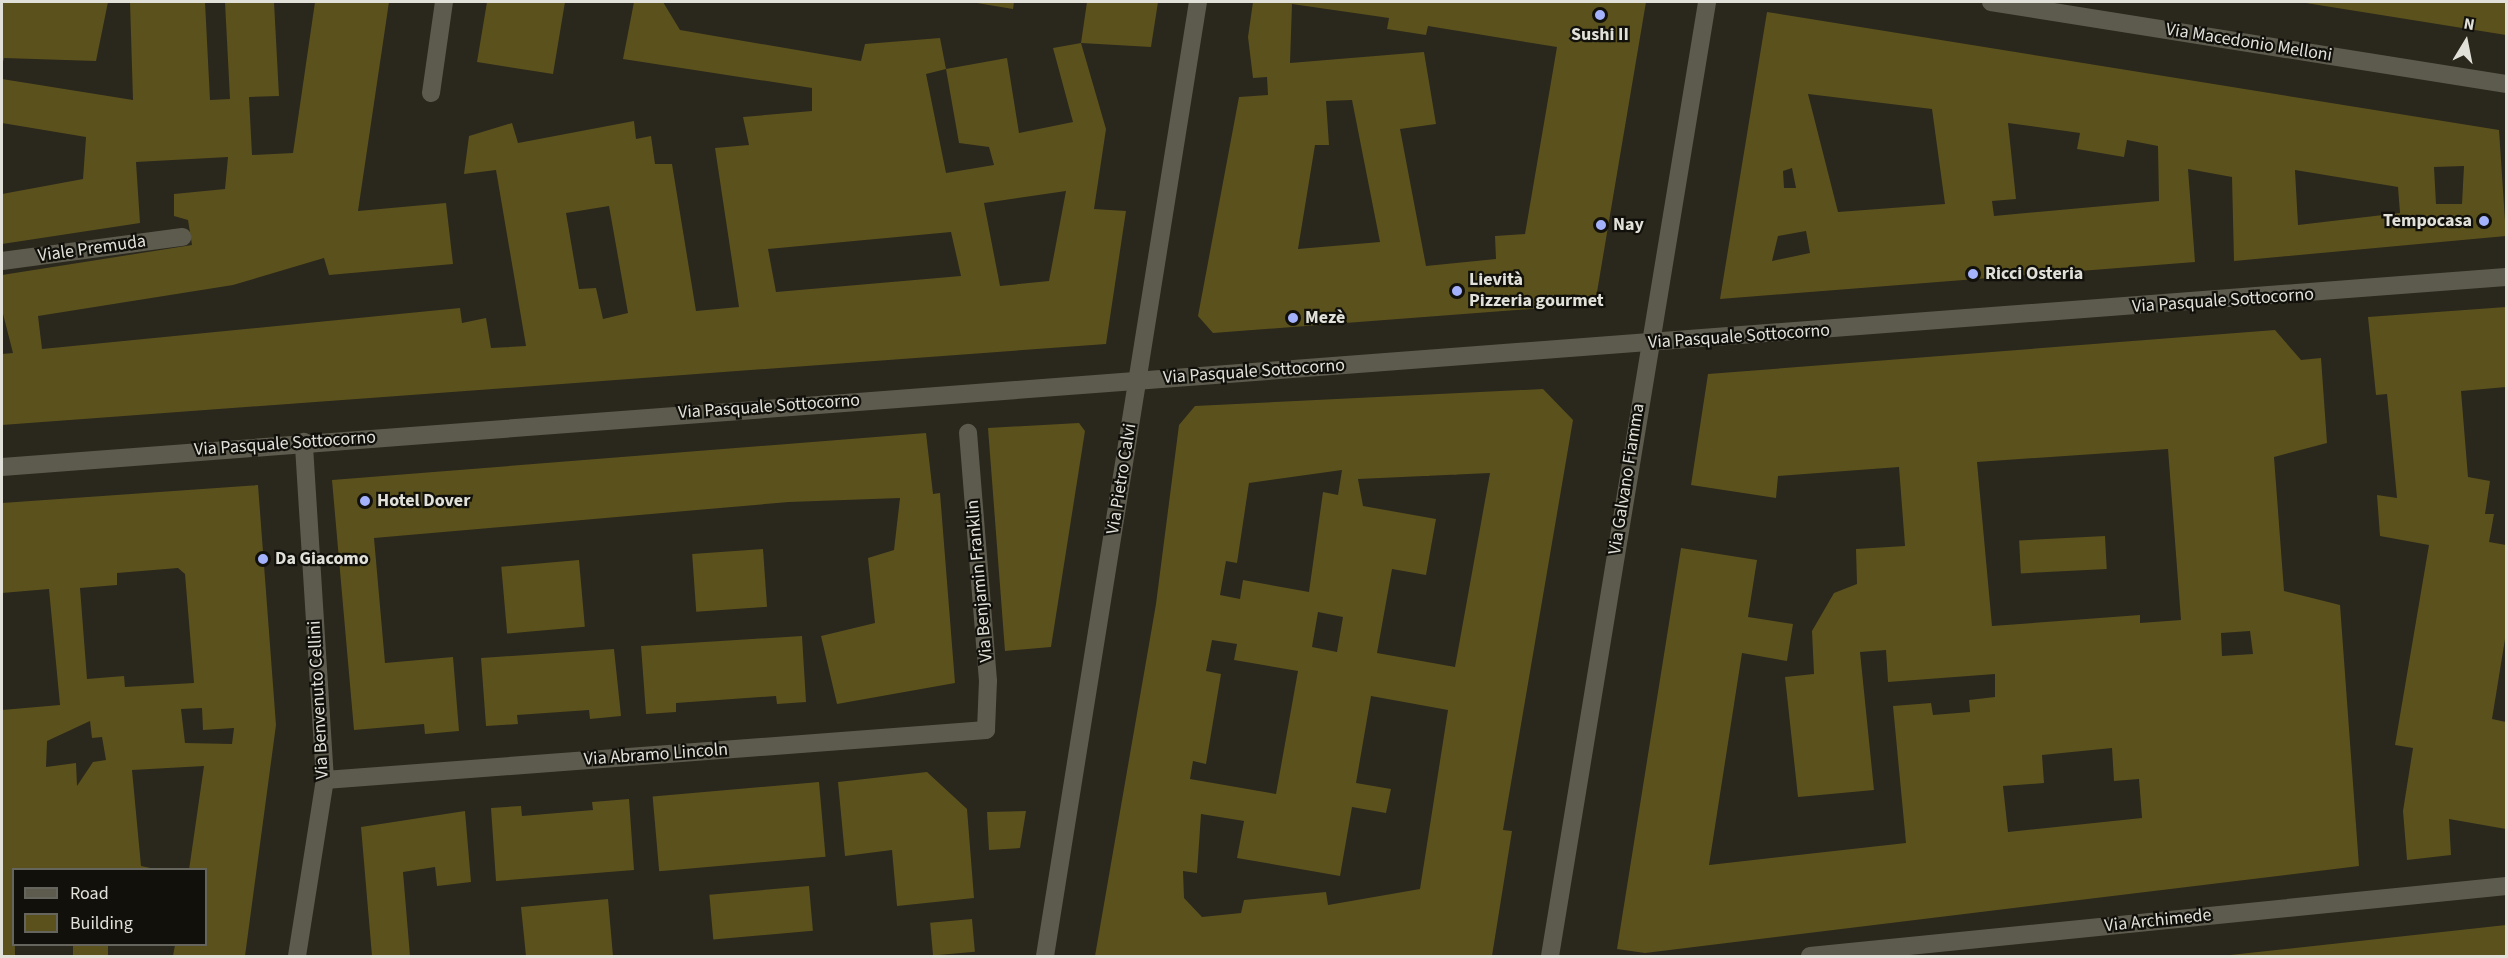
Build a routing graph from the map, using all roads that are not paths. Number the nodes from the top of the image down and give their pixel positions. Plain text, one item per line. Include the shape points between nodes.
1 (444, 2) edge
2 (1198, 2) edge
3 (1707, 2) edge
4 (1991, 2) edge
5 (2506, 84) edge
6 (431, 93) dead end
7 (182, 237) dead end
8 (2, 261) edge
9 (2506, 277) edge
10 (1648, 343) junction
11 (1138, 379) junction
12 (968, 433) dead end
13 (304, 442) junction
14 (2, 467) edge
15 (986, 730) joint
16 (325, 780) junction
17 (2506, 886) edge
18 (297, 957) edge
19 (1045, 957) edge
20 (1550, 957) edge
21 (1810, 957) edge

1 - 6 street
2 - 11 street, Via Pietro Calvi
3 - 10 street, Via Galvano Fiamma
4 - 5 street, Via Macedonio Melloni
7 - 8 street, Viale Premuda
9 - 10 street, Via Pasquale Sottocorno
10 - 11 street, Via Pasquale Sottocorno
10 - 20 street, Via Galvano Fiamma
11 - 13 street, Via Pasquale Sottocorno
11 - 19 street, Via Pietro Calvi
12 - 15 street, Via Benjamin Franklin via 988,681
13 - 14 street, Via Pasquale Sottocorno
13 - 16 street, Via Benvenuto Cellini
15 - 16 street, Via Abramo Lincoln
16 - 18 street, Via Benvenuto Cellini
17 - 21 street, Via Archimede

